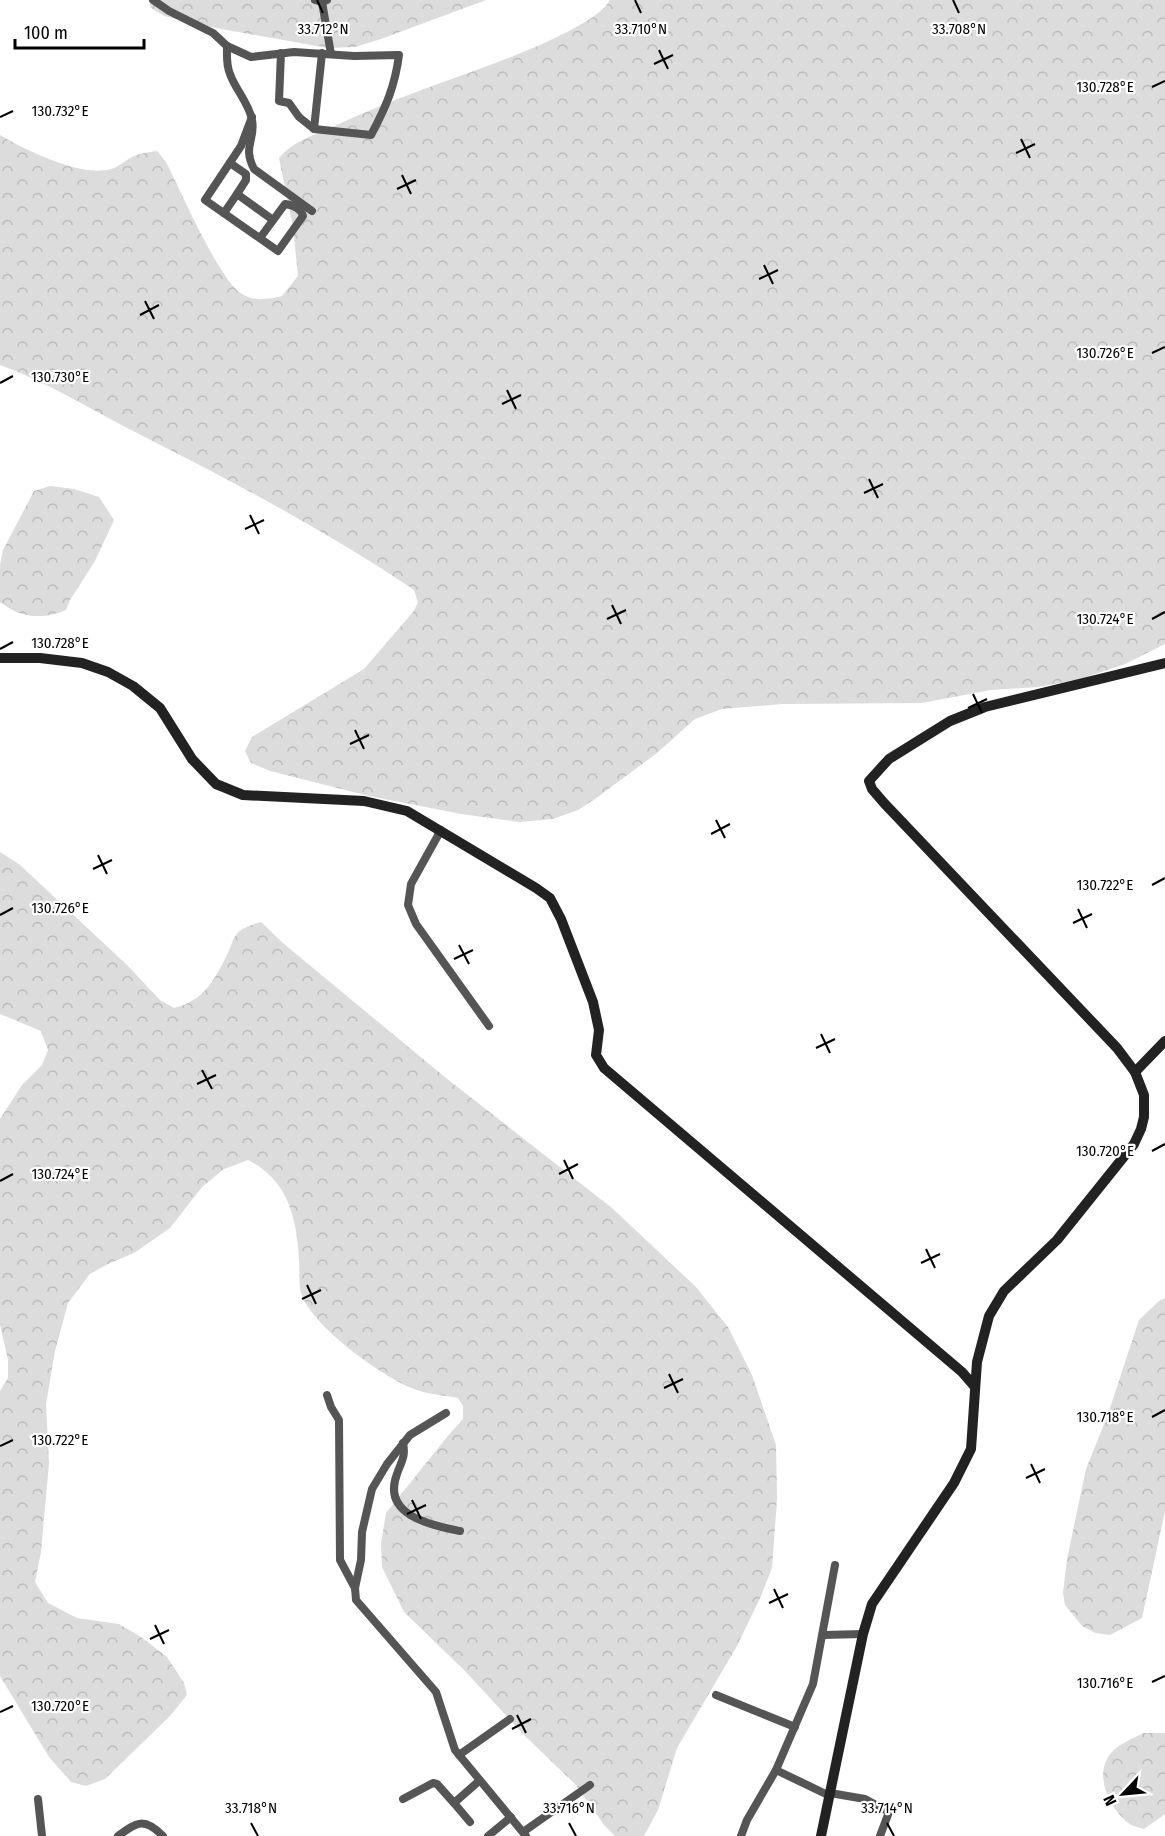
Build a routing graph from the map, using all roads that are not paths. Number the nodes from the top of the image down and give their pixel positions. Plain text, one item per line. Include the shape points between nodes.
1 (153, 0) edge
2 (321, 1) edge
3 (227, 46) junction
4 (281, 53) junction
5 (326, 53) junction
6 (252, 117) junction
7 (314, 129) junction
8 (230, 163) junction
9 (237, 194) junction
10 (312, 211) dead end
11 (224, 213) junction
12 (273, 220) junction
13 (260, 238) junction
14 (0, 658) edge
15 (1165, 663) edge
16 (441, 830) junction
17 (489, 1026) dead end
18 (1165, 1041) edge
19 (1136, 1072) junction
20 (975, 1387) junction
21 (327, 1395) dead end
22 (446, 1413) dead end
23 (403, 1443) junction
24 (460, 1531) dead end
25 (835, 1565) dead end
26 (355, 1588) junction
27 (863, 1634) junction
28 (823, 1635) junction
29 (716, 1695) dead end
30 (510, 1719) dead end
31 (795, 1726) junction
32 (459, 1755) junction
33 (776, 1770) junction
34 (480, 1781) junction
35 (590, 1785) dead end
36 (830, 1794) junction
37 (38, 1799) dead end
38 (403, 1799) dead end
39 (454, 1803) junction
40 (511, 1817) junction
41 (470, 1822) dead end
42 (524, 1834) edge
43 (42, 1836) edge
44 (118, 1836) edge
45 (163, 1836) edge
46 (488, 1836) edge
47 (741, 1836) edge
48 (820, 1836) edge
49 (880, 1836) edge

1 - 3 street via 213,33
2 - 5 street
3 - 4 street via 251,57
3 - 6 street via 230,74
4 - 5 street
4 - 7 street via 279,101 289,103
5 - 7 street
5 - 7 street via 399,56 396,82 371,135
6 - 8 street
6 - 10 street via 248,149 254,169
8 - 9 street via 246,174
8 - 11 street via 205,200
9 - 11 street
9 - 12 street
11 - 13 street
12 - 13 street
12 - 13 street via 285,204 292,205 303,216 278,251
14 - 16 street via 82,663 123,680 160,708 192,759 216,784 243,795 364,801 407,811
15 - 19 street via 986,707 950,721 890,759 869,782 884,803
16 - 17 street via 411,884 408,905 416,924
16 - 20 street via 550,898 593,1002 599,1030 596,1055 603,1068
18 - 19 street
19 - 20 street via 1144,1095 1144,1117 1134,1144 1057,1240 1004,1291 981,1340
20 - 27 street via 971,1449 963,1467 872,1604
21 - 26 street via 339,1420 340,1560
22 - 23 street
23 - 24 street via 406,1454 393,1488 399,1504 416,1519
23 - 26 street via 372,1490
25 - 28 street
26 - 32 street via 356,1600 436,1692
27 - 28 street
27 - 36 street
28 - 31 street via 813,1684
29 - 31 street
30 - 32 street
31 - 33 street
32 - 34 street
33 - 36 street
33 - 47 street
34 - 39 street
34 - 40 street
35 - 42 street
36 - 48 street
36 - 49 street via 865,1799 889,1812
37 - 43 street
38 - 39 street via 433,1783
39 - 41 street
40 - 42 street
40 - 46 street
44 - 45 street via 140,1822

